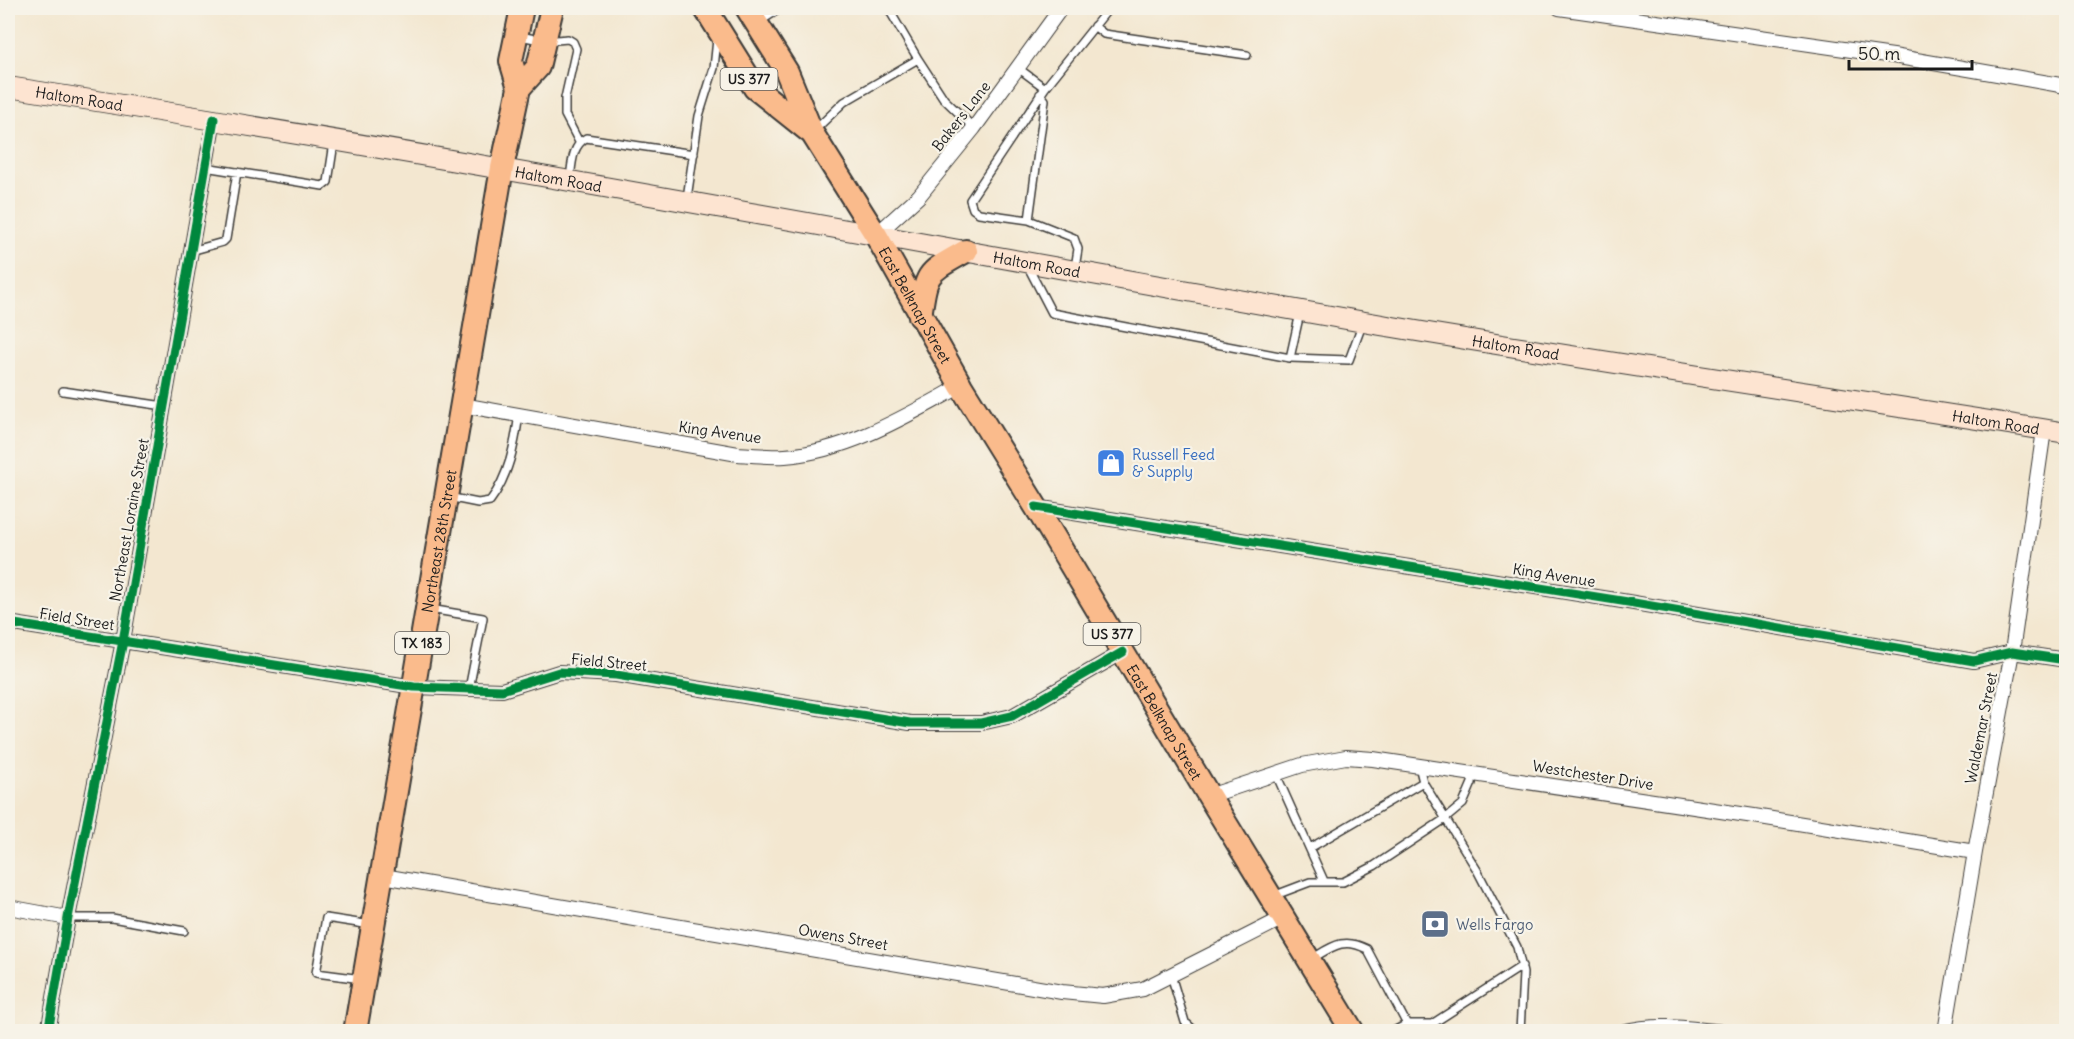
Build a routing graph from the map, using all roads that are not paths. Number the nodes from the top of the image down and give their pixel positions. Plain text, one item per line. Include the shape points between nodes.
1 (520, 8) edge
2 (552, 8) edge
3 (705, 8) edge
4 (781, 8) edge
5 (888, 8) edge
6 (1061, 8) edge
7 (1109, 8) edge
8 (1559, 8) edge
9 (752, 16) edge
10 (1095, 26) junction
11 (718, 27) junction
12 (516, 36) junction
13 (545, 40) junction
14 (1247, 55) dead end
15 (918, 58) junction
16 (1018, 68) junction
17 (2067, 86) edge
18 (8, 87) edge
19 (519, 88) junction
20 (1043, 91) junction
21 (214, 119) junction
22 (974, 128) junction
23 (812, 133) junction
24 (335, 140) junction
25 (579, 142) junction
26 (694, 154) junction
27 (205, 167) junction
28 (502, 168) junction
29 (237, 172) junction
30 (570, 180) junction
31 (687, 201) junction
32 (1029, 220) junction
33 (876, 236) junction
34 (191, 251) junction
35 (966, 251) junction
36 (1025, 262) junction
37 (1074, 270) junction
38 (1301, 310) junction
39 (920, 316) junction
40 (1363, 321) junction
41 (1290, 358) junction
42 (961, 386) junction
43 (63, 391) dead end
44 (462, 405) junction
45 (164, 406) junction
46 (519, 414) junction
47 (2044, 430) junction
48 (2067, 433) edge
49 (447, 497) junction
50 (1036, 507) junction
51 (428, 608) junction
52 (8, 623) edge
53 (123, 641) junction
54 (1123, 652) junction
55 (2012, 652) junction
56 (2067, 660) edge
57 (414, 687) junction
58 (469, 689) junction
59 (1419, 766) junction
60 (1276, 774) junction
61 (1473, 774) junction
62 (1423, 782) junction
63 (1209, 796) junction
64 (1445, 819) junction
65 (1310, 848) junction
66 (1975, 852) junction
67 (383, 876) junction
68 (1324, 881) junction
69 (1270, 897) junction
70 (8, 906) edge
71 (68, 918) junction
72 (1283, 918) junction
73 (373, 925) junction
74 (184, 931) dead end
75 (1309, 960) junction
76 (1522, 966) junction
77 (1171, 975) junction
78 (364, 980) junction
79 (1407, 1024) junction
80 (48, 1032) edge
81 (355, 1032) edge
82 (1196, 1032) edge
83 (1353, 1032) edge
84 (1392, 1032) edge
85 (1411, 1032) edge
86 (1520, 1032) edge
87 (1622, 1032) edge
88 (1722, 1032) edge
89 (1945, 1032) edge

1 - 12 main road, Northeast 28th Street
2 - 13 main road, Northeast 28th Street / TX 183
3 - 11 main road, US 377
4 - 9 lane
5 - 15 lane
6 - 16 street, Bakers Lane
7 - 10 lane
8 - 17 street via 1893,56
9 - 23 main road, US 377 via 787,72
10 - 14 lane via 1104,34
10 - 20 lane
11 - 23 main road, US 377 via 755,88
11 - 26 lane via 714,68 699,116
12 - 13 lane
12 - 19 main road, Northeast 28th Street / TX 183 via 511,62
13 - 19 main road, Northeast 28th Street / TX 183 via 538,67
13 - 25 lane via 568,39 576,48 565,98 566,115
15 - 22 lane via 944,99
15 - 23 lane via 844,102
16 - 20 lane
16 - 22 street, Bakers Lane
18 - 21 main road, Haltom Road
19 - 28 main road, Northeast 28th Street / TX 183
20 - 32 lane
20 - 32 lane via 970,200 979,213
21 - 24 main road, Haltom Road
21 - 27 street, Northeast Loraine Street
22 - 33 street, Bakers Lane via 918,196
23 - 33 main road, East Belknap Street / US 377
24 - 28 main road, Haltom Road
24 - 29 lane via 328,182 323,186
25 - 26 lane via 586,138
25 - 30 lane via 574,150
26 - 31 lane
27 - 29 lane
27 - 34 street, Northeast Loraine Street
28 - 30 main road, Haltom Road
28 - 44 main road, Northeast 28th Street / TX 183
29 - 34 lane via 226,239
30 - 31 main road, Haltom Road
31 - 33 main road, Haltom Road
32 - 37 lane via 1074,238 1078,249
33 - 35 main road, Haltom Road
33 - 39 main road, East Belknap Street / US 377
34 - 45 street, Northeast Loraine Street
35 - 36 main road, Haltom Road
35 - 39 main road via 935,268 928,277
36 - 37 main road, Haltom Road
36 - 41 lane via 1052,313
37 - 38 main road, Haltom Road
38 - 40 main road, Haltom Road
38 - 41 lane
39 - 42 main road, East Belknap Street / US 377
40 - 41 lane via 1349,360
40 - 47 main road, Haltom Road
42 - 46 street, King Avenue via 888,426 826,449 784,456 738,454
42 - 50 main road, East Belknap Street / US 377
43 - 45 lane
44 - 46 street, King Avenue
44 - 49 main road, Northeast 28th Street / TX 183
45 - 53 street, Northeast Loraine Street
46 - 49 lane via 506,471 490,501 478,503
47 - 48 main road, Haltom Road
47 - 55 street, Waldemar Street
49 - 51 main road, Northeast 28th Street / TX 183
50 - 54 main road, East Belknap Street / US 377
50 - 55 street, King Avenue via 1974,661
51 - 57 main road, Northeast 28th Street / TX 183
51 - 58 lane via 483,618
52 - 53 street, Field Street
53 - 57 street, Field Street
53 - 71 street, Northeast Loraine Street
54 - 58 street, Field Street via 1012,716 981,723 910,723 616,675 559,672 502,690
54 - 63 main road, East Belknap Street / US 377
55 - 56 street, King Avenue
55 - 66 street, Waldemar Street
57 - 58 street, Field Street
57 - 67 main road, Northeast 28th Street / TX 183
59 - 60 street, Westchester Drive via 1346,757
59 - 61 street, Westchester Drive
59 - 62 lane
60 - 63 street, Westchester Drive
60 - 65 lane
61 - 64 lane via 1463,804
61 - 66 street, Westchester Drive
62 - 64 lane
62 - 65 lane
63 - 69 main road, East Belknap Street / US 377
64 - 68 lane via 1343,882
64 - 76 lane via 1477,870 1517,947
65 - 68 lane
66 - 89 street, Waldemar Street
67 - 73 main road, Northeast 28th Street / TX 183
67 - 77 street, Owens Street via 1062,992 1103,996 1143,989
68 - 69 lane via 1310,882
69 - 72 main road, East Belknap Street / US 377
70 - 71 street
71 - 74 lane via 112,918
71 - 80 street, Northeast Loraine Street
72 - 75 main road, East Belknap Street / US 377
72 - 77 street, Owens Street
73 - 78 main road, Northeast 28th Street / TX 183
73 - 78 lane via 326,918 316,973
75 - 79 lane via 1345,942 1367,949
75 - 83 main road, East Belknap Street / US 377
76 - 79 lane via 1432,1024
76 - 86 lane
77 - 82 lane via 1185,1022
78 - 81 main road, Northeast 28th Street / TX 183
79 - 84 lane
79 - 85 lane
87 - 88 street via 1670,1026

